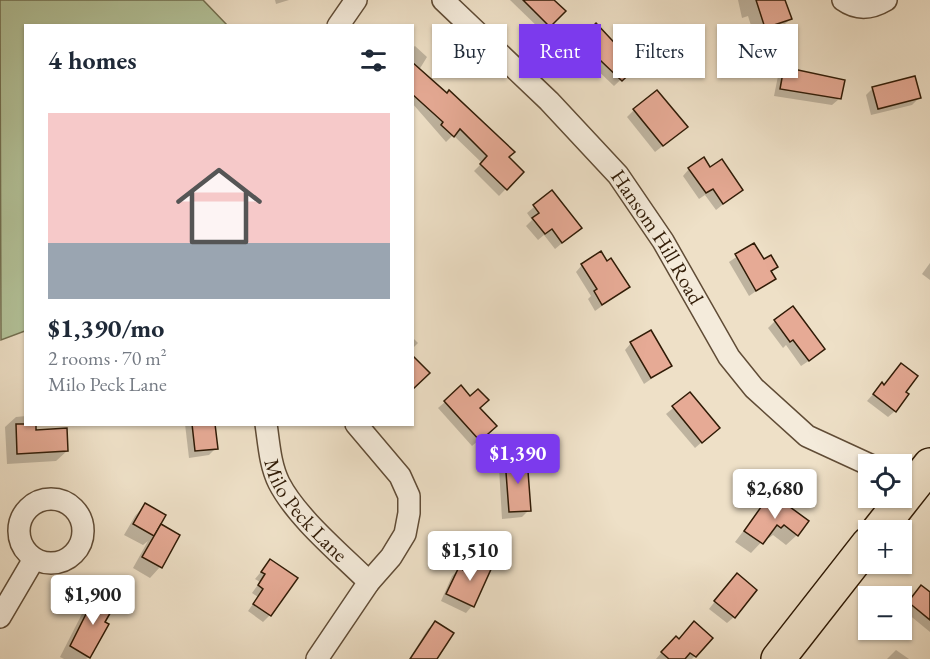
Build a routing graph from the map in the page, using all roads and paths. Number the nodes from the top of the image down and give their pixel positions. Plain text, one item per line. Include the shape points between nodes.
1 (356, 0) edge
2 (443, 0) edge
3 (843, 0) edge
4 (886, 0) edge
5 (339, 24) edge
6 (266, 426) edge
7 (358, 426) edge
8 (858, 459) edge
9 (920, 478) edge
10 (887, 520) edge
11 (858, 557) edge
12 (34, 559) dead end
13 (369, 582) junction
14 (0, 616) edge
15 (317, 659) edge
16 (778, 659) edge

1 - 5 street
2 - 8 street, Hansom Hill Road via 549,101 618,175 663,241 729,357 754,388 807,436
3 - 4 street via 866,8
6 - 13 street, Milo Peck Lane via 271,463 279,484 300,512
7 - 13 street, Milo Peck Lane via 400,476 409,496 405,534
9 - 10 main road
11 - 16 main road
12 - 14 street
13 - 15 street, Milo Peck Lane

